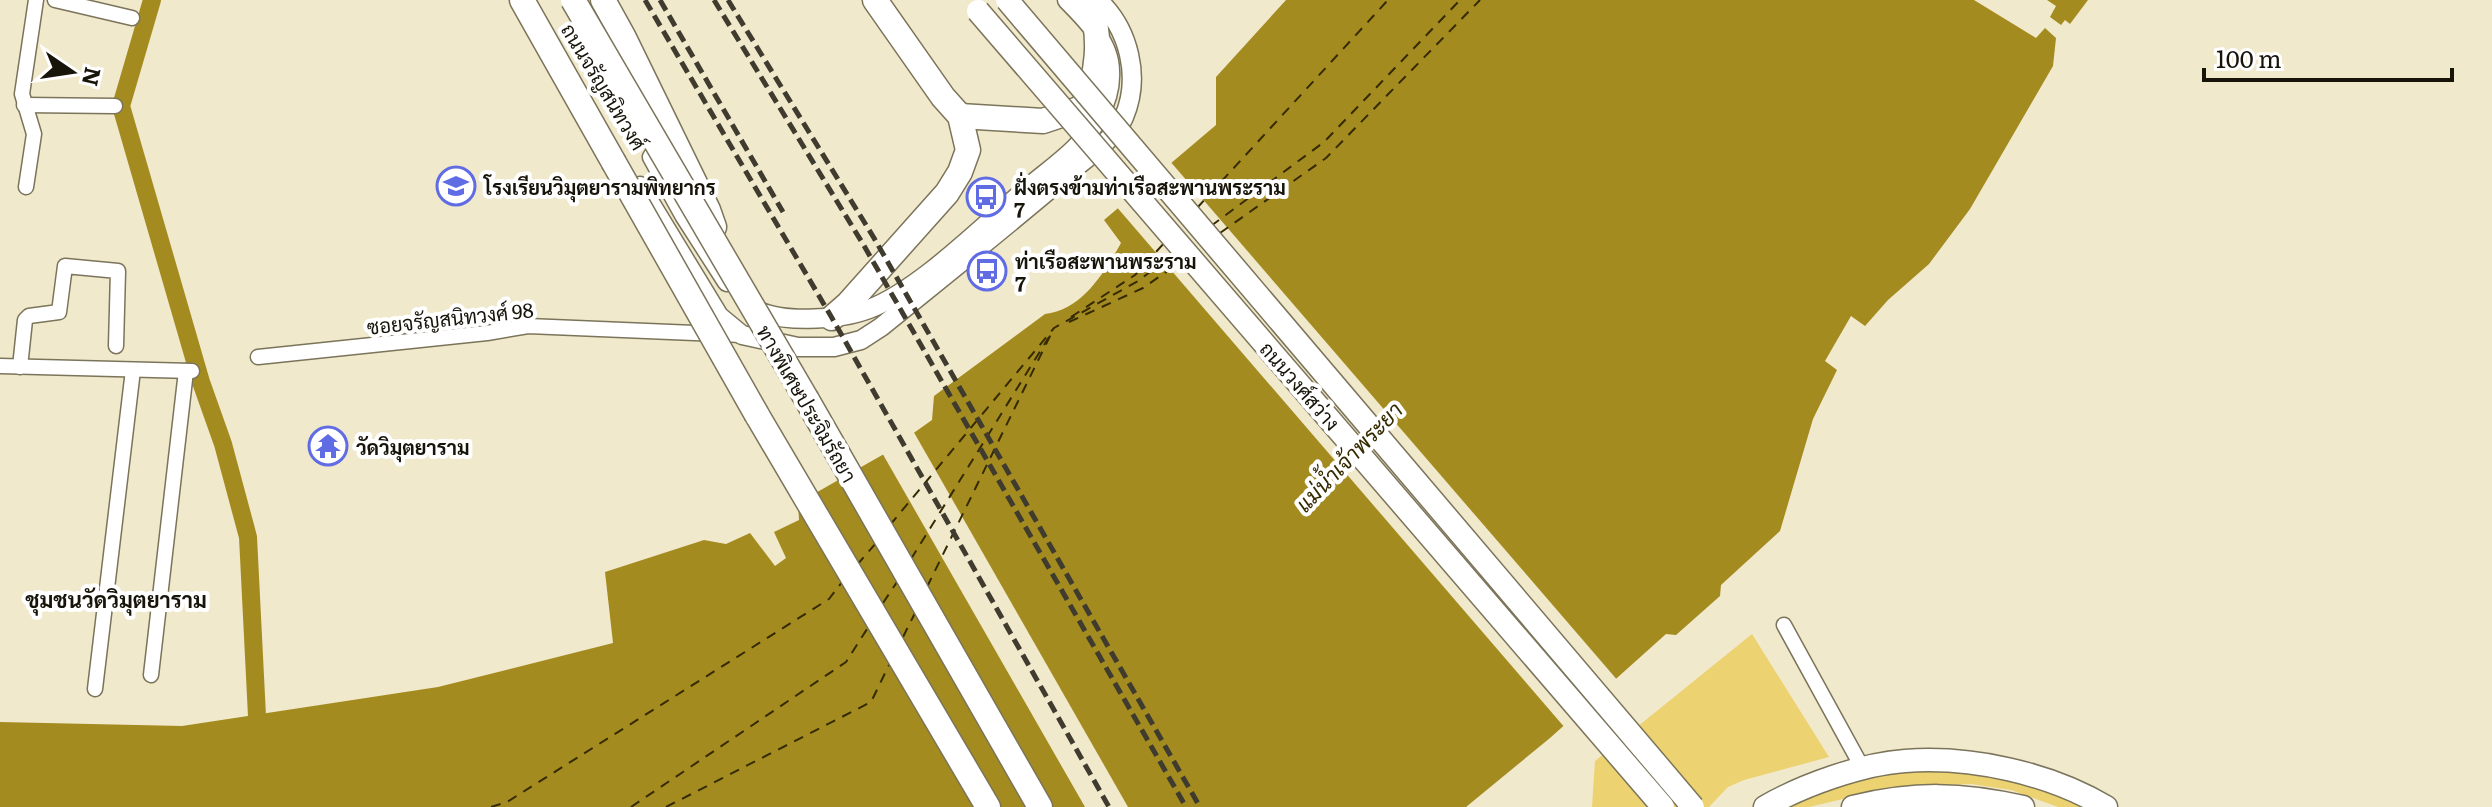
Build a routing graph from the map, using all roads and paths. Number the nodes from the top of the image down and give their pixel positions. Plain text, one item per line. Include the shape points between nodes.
1 (36, 0) edge
2 (55, 0) edge
3 (522, 0) edge
4 (528, 0) edge
5 (566, 0) edge
6 (573, 0) edge
7 (603, 0) edge
8 (875, 0) edge
9 (1007, 0) edge
10 (1067, 0) edge
11 (1089, 0) edge
12 (1098, 0) edge
13 (973, 6) edge
14 (132, 18) dead end
15 (1097, 35) junction
16 (24, 105) junction
17 (115, 106) dead end
18 (960, 116) junction
19 (26, 187) dead end
20 (726, 263) junction
21 (832, 318) junction
22 (742, 335) junction
23 (116, 346) dead end
24 (258, 357) dead end
25 (0, 366) edge
26 (20, 367) junction
27 (133, 370) junction
28 (1784, 625) dead end
29 (151, 675) dead end
30 (95, 689) dead end
31 (1863, 769) junction
32 (988, 807) edge
33 (1040, 807) edge
34 (1663, 807) edge
35 (1693, 807) edge
36 (1765, 807) edge
37 (1853, 807) edge
38 (2023, 807) edge
39 (2106, 807) edge

1 - 16 street
2 - 14 street
3 - 32 highway, bridge via 765,429
4 - 22 main road, ถนนจรัญสนิทวงศ์ via 719,316
5 - 21 main road, ถนนจรัญสนิทวงศ์ via 684,215 738,297 757,311 802,320
6 - 20 highway, ทางพิเศษประจิมรัถยา, bridge
7 - 20 highway, bridge via 708,210
8 - 18 highway
9 - 35 main road, ถนนวงศ์สว่าง, bridge
10 - 15 main road, ถนนจรัญสนิทวงศ์
11 - 15 highway
12 - 22 main road via 1128,46 1132,74 1124,120 1100,146 861,340 798,347
13 - 34 main road, ถนนวงศ์สว่าง, bridge
15 - 18 highway via 1095,75 1082,108 1043,121
15 - 21 main road, ถนนจรัญสนิทวงศ์ via 1107,51 1108,92 1098,119 1073,148 899,294
16 - 17 street
16 - 19 street via 34,134
18 - 21 highway via 968,150 947,193
20 - 33 highway, ทางพิเศษประจิมรัถยา, bridge
22 - 24 street, ซอยจรัญสนิทวงศ์ 98 via 528,326
23 - 26 street via 118,271 65,266 59,312 25,320
25 - 26 street
26 - 27 street
27 - 29 street via 189,371
27 - 30 street
28 - 31 street
31 - 36 main road
31 - 39 main road via 1905,761 2001,767 2046,779
37 - 38 main road via 1925,795

